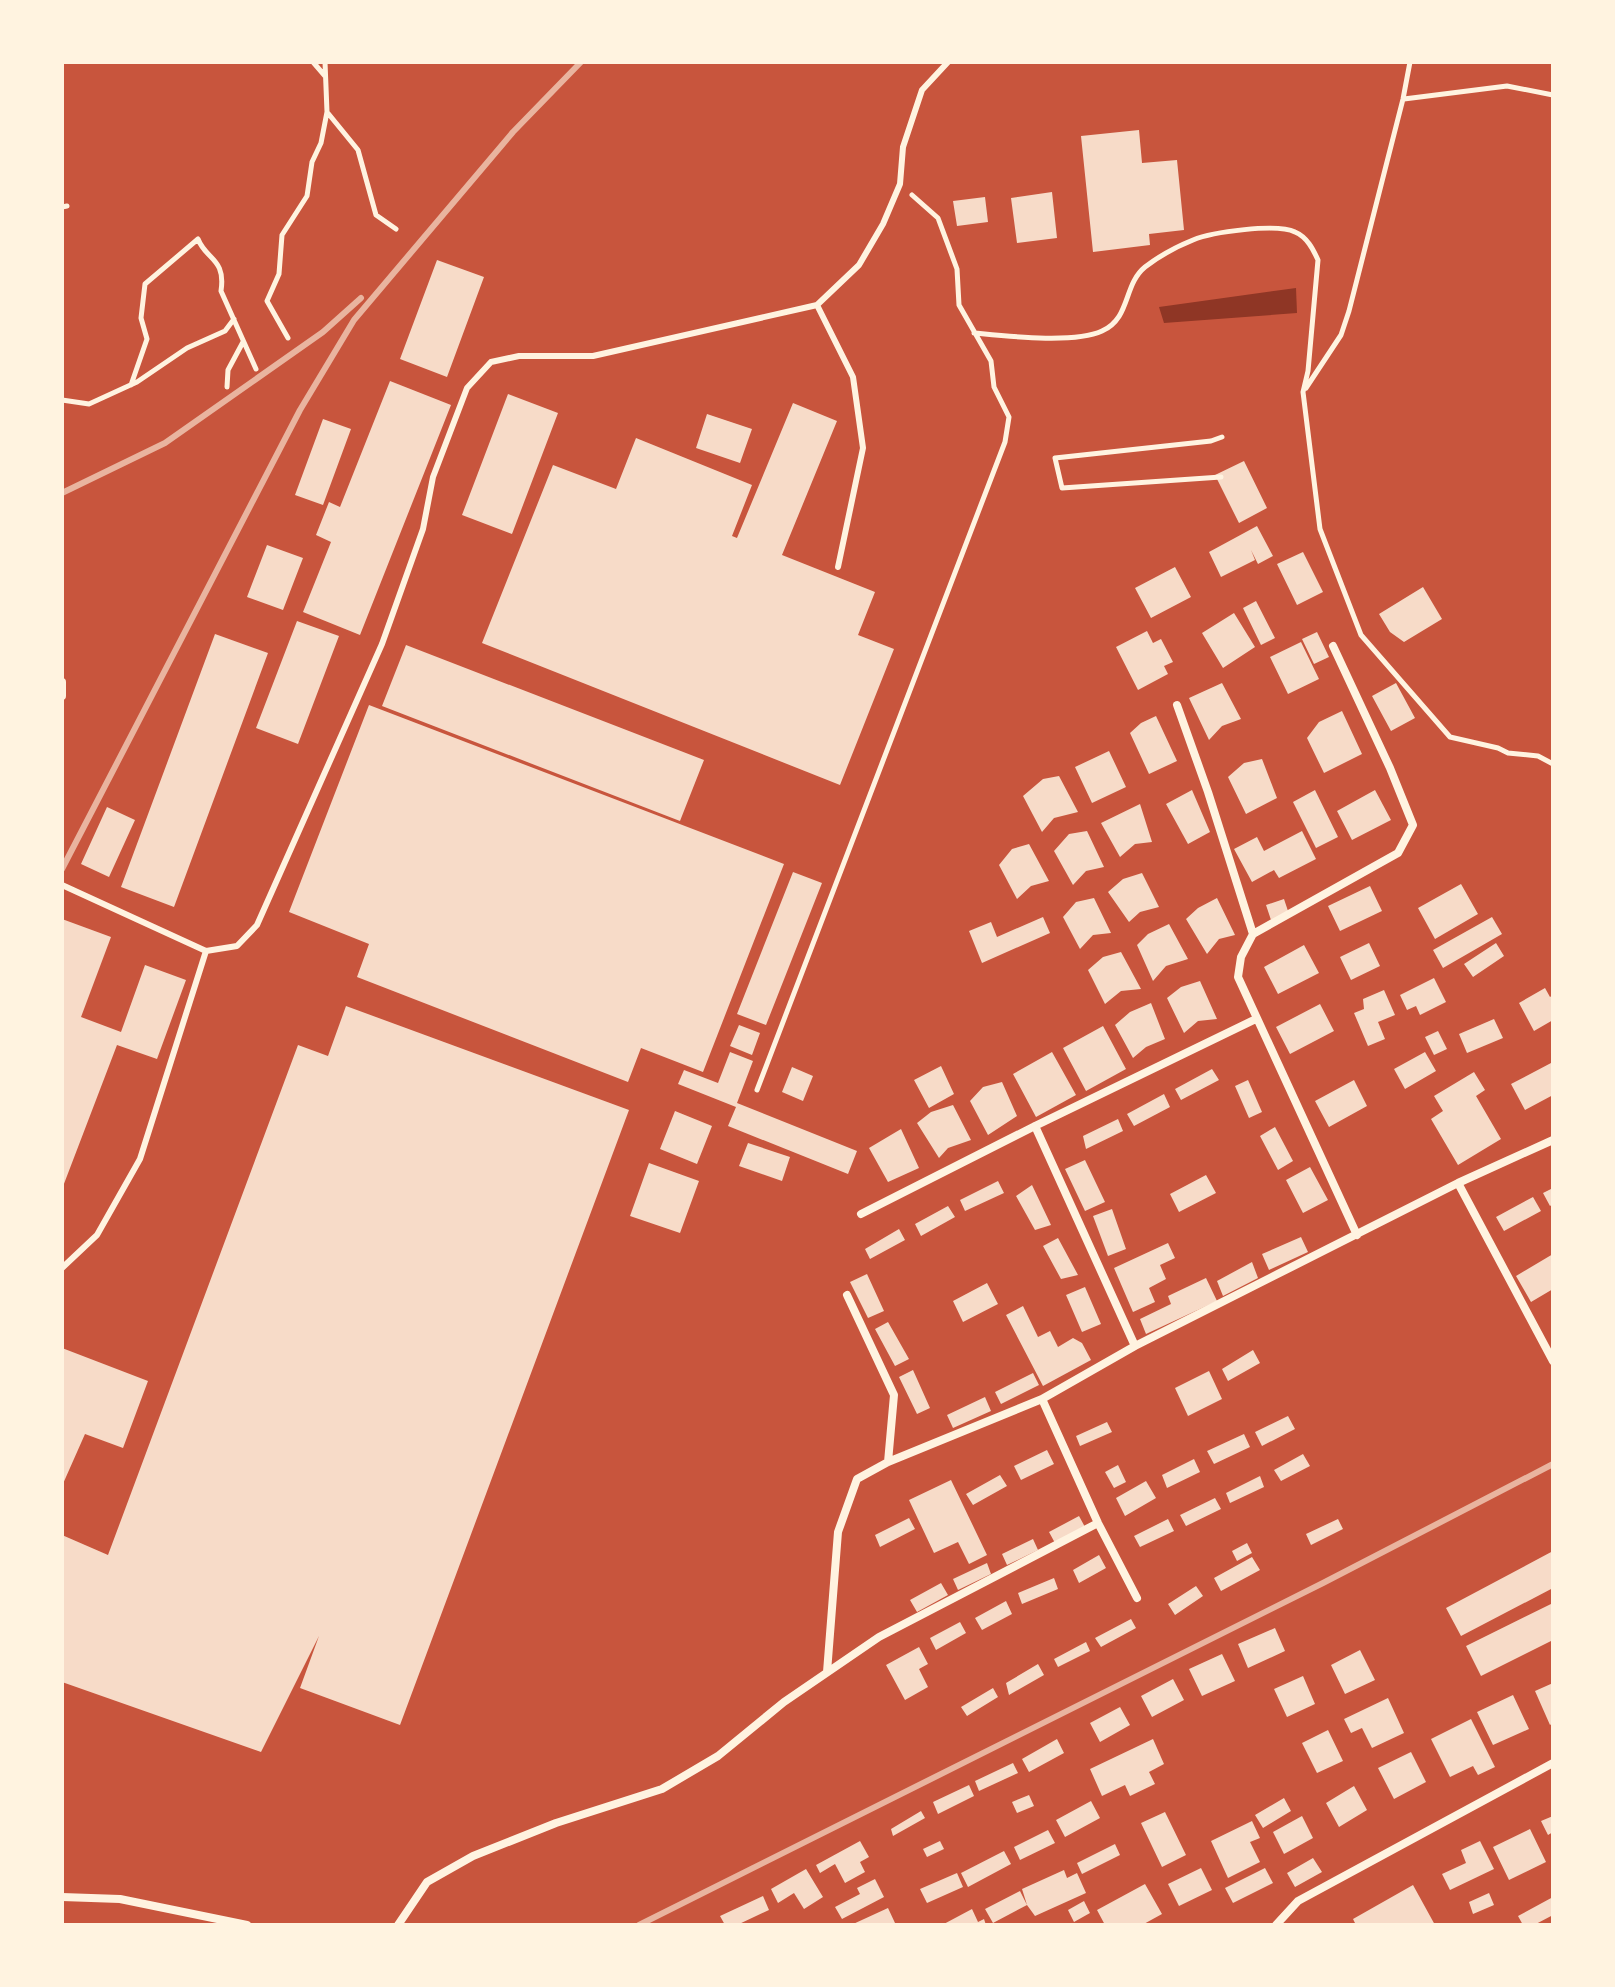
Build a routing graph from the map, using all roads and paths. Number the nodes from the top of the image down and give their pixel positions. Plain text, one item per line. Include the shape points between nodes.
1 (313, 62) edge
2 (325, 62) edge
3 (948, 62) edge
4 (1410, 62) edge
5 (325, 76) junction
6 (1553, 95) edge
7 (1403, 99) junction
8 (327, 112) junction
9 (900, 184) junction
10 (396, 229) dead end
11 (817, 305) junction
12 (234, 319) junction
13 (974, 333) junction
14 (288, 338) dead end
15 (244, 342) junction
16 (256, 369) dead end
17 (131, 385) junction
18 (227, 387) dead end
19 (1303, 392) junction
20 (62, 400) edge
21 (1222, 437) dead end
22 (1221, 477) dead end
23 (838, 567) dead end
24 (1333, 646) dead end
25 (62, 682) edge
26 (62, 696) edge
27 (1177, 705) dead end
28 (1553, 764) edge
29 (62, 885) edge
30 (1253, 934) junction
31 (206, 951) junction
32 (1256, 1019) junction
33 (757, 1090) dead end
34 (1035, 1126) junction
35 (1553, 1140) edge
36 (1458, 1183) junction
37 (861, 1214) dead end
38 (1357, 1235) junction
39 (62, 1268) edge
40 (847, 1295) dead end
41 (1135, 1346) junction
42 (1553, 1361) edge
43 (1042, 1399) junction
44 (888, 1462) junction
45 (1098, 1523) junction
46 (1137, 1598) dead end
47 (827, 1672) junction
48 (1553, 1763) edge
49 (62, 1897) edge
50 (247, 1925) edge
51 (398, 1925) edge
52 (1276, 1925) edge

1 - 5 path
2 - 5 path
3 - 9 lane via 922,90 903,147
4 - 7 path
5 - 8 path
6 - 7 path via 1507,86
7 - 19 path via 1341,335
8 - 10 path via 358,150 376,215
8 - 14 path via 307,196 282,235 279,274 267,301
9 - 11 lane via 859,265
9 - 13 path via 938,218 957,269 959,305
11 - 23 lane via 853,377 863,448
11 - 31 lane via 593,356 519,356 491,362 467,388 433,477 423,529 382,644 257,925 237,946
12 - 15 path
12 - 17 path via 225,331 187,348
12 - 17 path via 221,291 216,259 198,239 145,284 141,318 147,339
13 - 19 path via 1028,338 1104,331 1127,306 1138,275 1165,255 1195,239 1279,227 1298,233 1318,260
13 - 33 path via 991,361 994,387 1009,417 1005,442
15 - 16 path
15 - 18 path via 228,370
17 - 20 path via 89,404
19 - 28 path via 1320,529 1361,635 1450,737
21 - 22 path via 1055,458 1062,488
24 - 30 street via 1413,825 1398,853
25 - 26 street
27 - 30 street
29 - 31 lane
30 - 32 street via 1238,977
31 - 39 lane via 140,1159 97,1235
32 - 34 street
32 - 38 street
34 - 37 street
34 - 41 street
35 - 36 street
36 - 38 street
36 - 42 street
38 - 41 street
40 - 44 street via 894,1395
41 - 43 street
43 - 44 street
43 - 45 street
44 - 47 street via 857,1479 838,1532
45 - 46 street
45 - 47 street via 879,1637
47 - 51 street via 718,1756 662,1789 556,1823 473,1856 427,1882
48 - 52 street via 1298,1901
49 - 50 street via 120,1899

